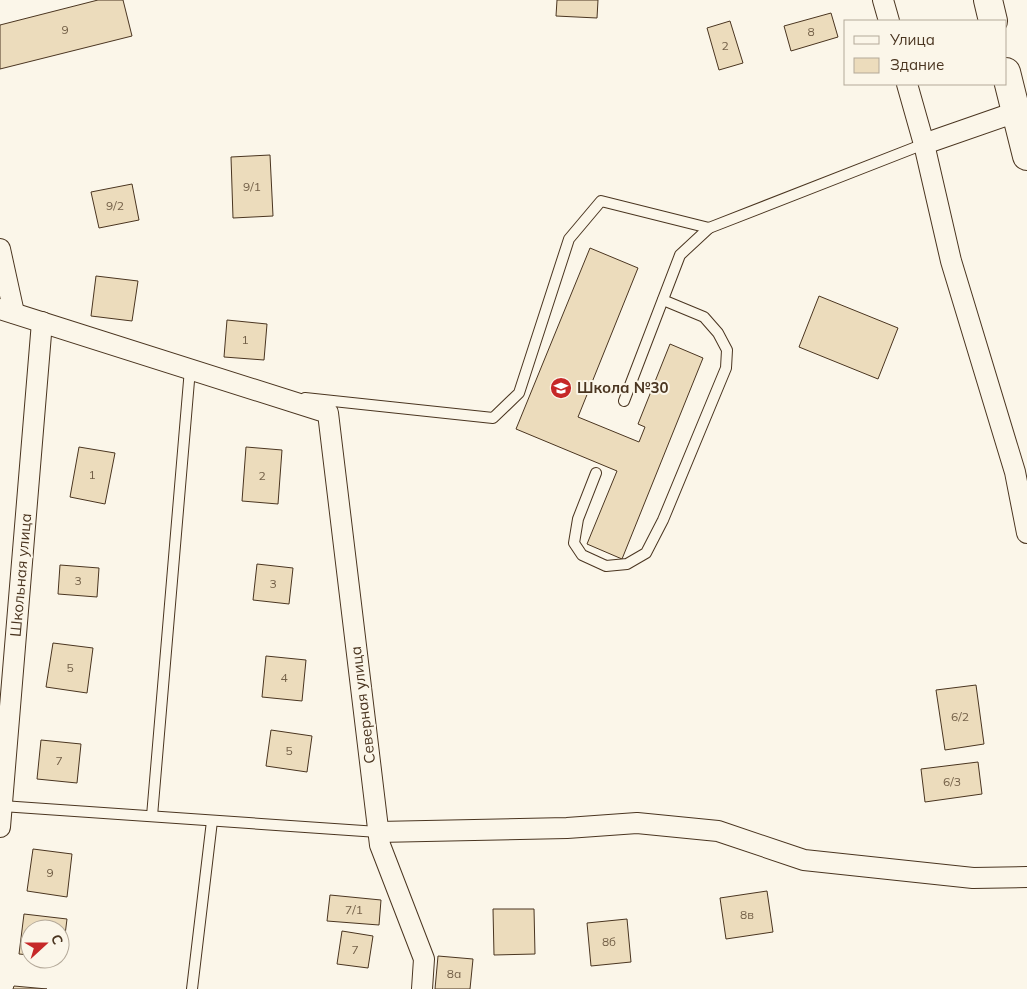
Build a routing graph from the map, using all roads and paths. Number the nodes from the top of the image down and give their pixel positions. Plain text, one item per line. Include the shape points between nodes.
1 (883, 0) edge
2 (988, 0) edge
3 (889, 20) edge
4 (993, 20) edge
5 (1007, 76) edge
6 (907, 85) edge
7 (1016, 112) junction
8 (924, 144) junction
9 (1027, 156) edge
10 (709, 228) junction
11 (0, 249) edge
12 (663, 300) junction
13 (7, 311) edge
14 (42, 322) junction
15 (190, 369) junction
16 (266, 394) junction
17 (624, 401) dead end
18 (596, 473) dead end
19 (1027, 533) edge
20 (2, 806) junction
21 (152, 816) junction
22 (212, 821) junction
23 (0, 827) edge
24 (378, 832) junction
25 (1027, 878) edge
26 (192, 989) edge
27 (422, 989) edge

1 - 3 street
2 - 4 street
5 - 7 street
6 - 8 street
7 - 8 street
7 - 9 street
8 - 10 lane
8 - 19 street via 951,262 1015,472
10 - 12 lane via 680,255
10 - 16 lane via 601,201 569,239 519,393 493,418
11 - 13 street
12 - 17 lane
12 - 18 lane via 704,317 727,350 726,368 659,529 646,554 627,564 606,566 582,555 574,543 578,519
13 - 14 street
14 - 15 street
14 - 20 street, Школьная улица
15 - 16 street
15 - 21 lane
16 - 24 street, Северная улица via 328,414
20 - 21 lane
20 - 23 street, Школьная улица
21 - 22 lane
22 - 24 lane
22 - 26 lane
24 - 25 street via 566,828 637,823 718,831 804,860 973,878
24 - 27 street, Северная улица via 380,846 424,959

